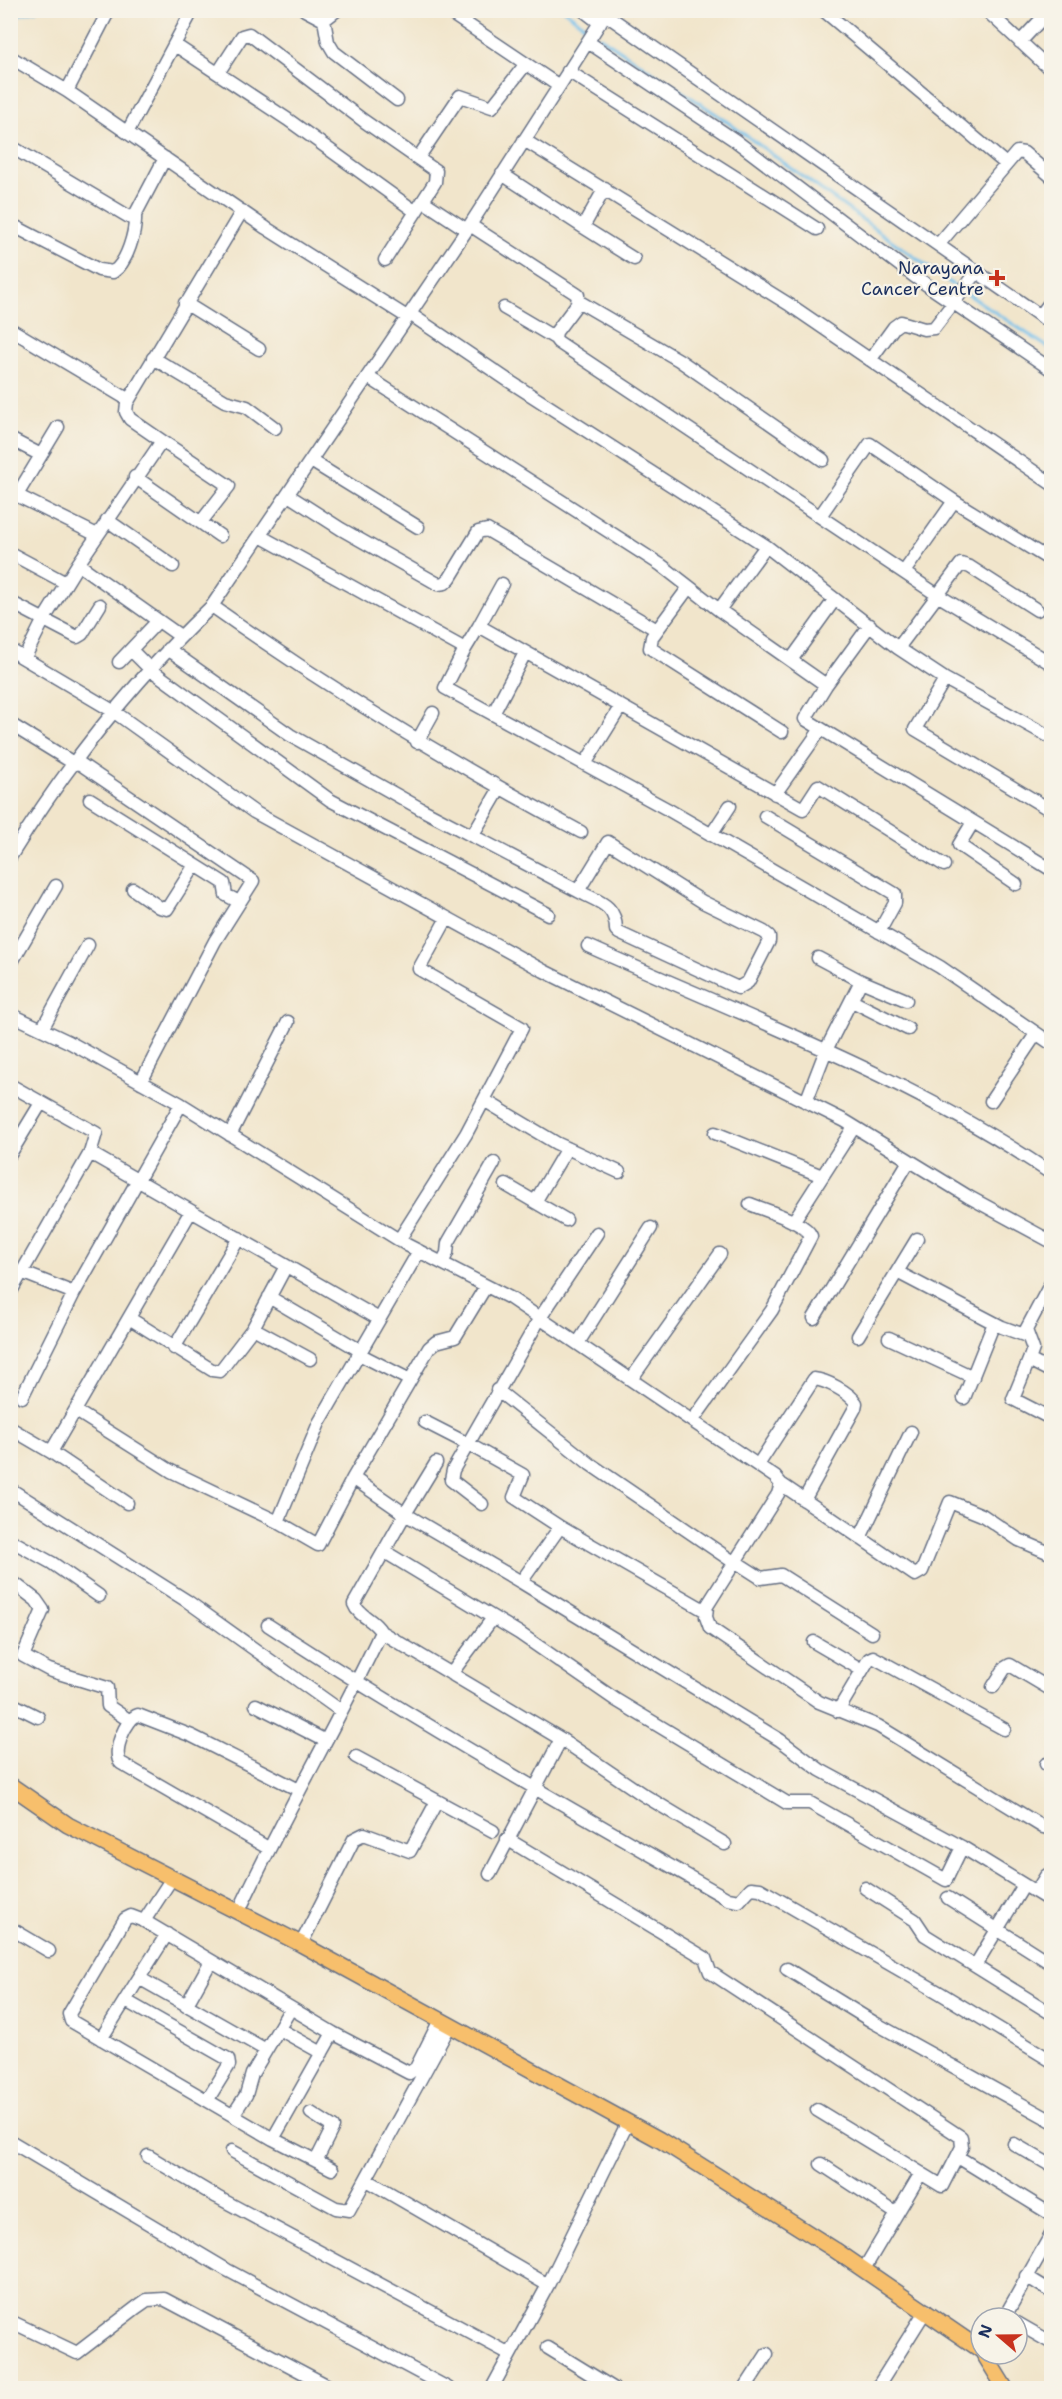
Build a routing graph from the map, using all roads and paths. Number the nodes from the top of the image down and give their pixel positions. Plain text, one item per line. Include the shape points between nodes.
1 (109, 10) edge
2 (305, 10) edge
3 (337, 10) edge
4 (446, 10) edge
5 (583, 10) edge
6 (823, 10) edge
7 (986, 10) edge
8 (1050, 10) edge
9 (191, 13) dead end
10 (604, 16) edge
11 (324, 20) junction
12 (588, 42) junction
13 (1020, 42) junction
14 (175, 45) junction
15 (10, 57) edge
16 (525, 65) junction
17 (568, 71) junction
18 (1052, 71) edge
19 (218, 73) junction
20 (559, 86) junction
21 (67, 91) junction
22 (397, 100) dead end
23 (128, 131) junction
24 (524, 140) junction
25 (10, 146) edge
26 (165, 158) junction
27 (418, 158) junction
28 (1006, 164) junction
29 (502, 174) junction
30 (1052, 177) edge
31 (605, 188) junction
32 (419, 206) junction
33 (242, 211) junction
34 (135, 215) junction
35 (10, 224) edge
36 (583, 227) junction
37 (468, 228) junction
38 (817, 229) dead end
39 (938, 245) junction
40 (634, 258) dead end
41 (385, 260) dead end
42 (977, 272) junction
43 (1052, 300) edge
44 (578, 301) junction
45 (957, 301) junction
46 (185, 303) junction
47 (504, 308) dead end
48 (409, 315) junction
49 (1040, 316) junction
50 (1052, 324) edge
51 (10, 329) edge
52 (555, 338) junction
53 (260, 349) dead end
54 (153, 358) junction
55 (870, 360) junction
56 (1052, 370) edge
57 (368, 377) junction
58 (129, 400) junction
59 (58, 427) dead end
60 (275, 428) dead end
61 (10, 439) edge
62 (162, 441) junction
63 (41, 455) junction
64 (823, 460) dead end
65 (311, 461) junction
66 (135, 477) junction
67 (1052, 484) edge
68 (14, 493) edge
69 (288, 495) junction
70 (954, 501) junction
71 (820, 516) junction
72 (107, 520) junction
73 (201, 522) junction
74 (418, 527) dead end
75 (97, 535) junction
76 (220, 536) dead end
77 (260, 536) junction
78 (766, 546) junction
79 (10, 553) edge
80 (1052, 561) edge
81 (78, 564) junction
82 (173, 566) dead end
83 (904, 572) junction
84 (66, 583) junction
85 (502, 584) dead end
86 (689, 586) junction
87 (939, 596) junction
88 (835, 599) junction
89 (10, 602) edge
90 (100, 605) dead end
91 (212, 606) junction
92 (719, 610) junction
93 (1037, 610) dead end
94 (44, 620) junction
95 (158, 621) junction
96 (870, 625) junction
97 (479, 626) junction
98 (657, 630) junction
99 (180, 636) junction
100 (898, 648) junction
101 (168, 649) junction
102 (465, 649) junction
103 (10, 650) edge
104 (131, 650) junction
105 (525, 653) junction
106 (25, 657) junction
107 (791, 660) junction
108 (119, 662) dead end
109 (1052, 664) edge
110 (150, 669) junction
111 (945, 678) junction
112 (826, 685) junction
113 (621, 705) junction
114 (113, 711) junction
115 (433, 713) dead end
116 (493, 714) junction
117 (10, 724) edge
118 (821, 729) junction
119 (782, 732) dead end
120 (1052, 738) edge
121 (417, 742) junction
122 (75, 762) junction
123 (585, 764) junction
124 (500, 788) junction
125 (775, 794) junction
126 (90, 799) dead end
127 (730, 806) dead end
128 (1052, 811) edge
129 (765, 816) dead end
130 (973, 822) junction
131 (581, 832) dead end
132 (711, 835) junction
133 (472, 836) junction
134 (10, 857) edge
135 (944, 865) dead end
136 (195, 866) junction
137 (1052, 870) edge
138 (1016, 884) dead end
139 (56, 886) dead end
140 (133, 889) dead end
141 (578, 891) junction
142 (240, 902) junction
143 (548, 914) dead end
144 (447, 918) junction
145 (879, 932) junction
146 (88, 945) dead end
147 (588, 946) dead end
148 (818, 958) dead end
149 (10, 965) edge
150 (861, 981) junction
151 (906, 1000) dead end
152 (852, 1001) junction
153 (10, 1014) edge
154 (288, 1022) dead end
155 (42, 1029) junction
156 (908, 1029) dead end
157 (1036, 1034) junction
158 (1052, 1044) edge
159 (826, 1050) junction
160 (141, 1082) junction
161 (10, 1085) edge
162 (484, 1100) junction
163 (991, 1101) dead end
164 (806, 1102) junction
165 (41, 1103) junction
166 (181, 1104) junction
167 (854, 1127) junction
168 (715, 1133) dead end
169 (230, 1135) junction
170 (567, 1148) junction
171 (90, 1153) junction
172 (10, 1154) edge
173 (909, 1161) junction
174 (494, 1163) dead end
175 (1050, 1169) edge
176 (619, 1172) dead end
177 (822, 1176) junction
178 (138, 1179) junction
179 (506, 1185) dead end
180 (534, 1202) junction
181 (750, 1204) dead end
182 (191, 1211) junction
183 (566, 1220) dead end
184 (793, 1222) junction
185 (651, 1228) dead end
186 (597, 1233) dead end
187 (239, 1238) junction
188 (917, 1239) dead end
189 (399, 1240) junction
190 (1052, 1242) edge
191 (419, 1251) junction
192 (720, 1254) dead end
193 (442, 1263) junction
194 (286, 1266) junction
195 (21, 1272) junction
196 (897, 1272) junction
197 (1052, 1281) edge
198 (486, 1286) junction
199 (10, 1293) edge
200 (74, 1293) junction
201 (269, 1297) junction
202 (129, 1318) junction
203 (540, 1318) junction
204 (814, 1318) dead end
205 (379, 1319) junction
206 (994, 1323) junction
207 (253, 1328) junction
208 (858, 1336) dead end
209 (1027, 1336) junction
210 (889, 1338) dead end
211 (578, 1343) junction
212 (174, 1348) junction
213 (360, 1353) junction
214 (310, 1359) dead end
215 (1029, 1360) junction
216 (1052, 1372) edge
217 (973, 1377) junction
218 (632, 1378) junction
219 (410, 1380) junction
220 (497, 1390) junction
221 (22, 1397) dead end
222 (964, 1398) dead end
223 (76, 1411) junction
224 (1052, 1419) edge
225 (693, 1420) junction
226 (425, 1422) dead end
227 (10, 1428) edge
228 (911, 1432) dead end
229 (468, 1444) junction
230 (51, 1452) junction
231 (436, 1462) dead end
232 (758, 1465) junction
233 (353, 1478) junction
234 (781, 1484) junction
235 (10, 1489) edge
236 (804, 1500) junction
237 (127, 1503) dead end
238 (482, 1504) dead end
239 (405, 1514) junction
240 (278, 1522) junction
241 (560, 1527) junction
242 (860, 1538) junction
243 (10, 1540) edge
244 (385, 1552) junction
245 (1052, 1554) edge
246 (735, 1562) junction
247 (10, 1580) edge
248 (521, 1582) junction
249 (99, 1596) dead end
250 (706, 1611) junction
251 (493, 1617) junction
252 (268, 1626) dead end
253 (381, 1632) junction
254 (872, 1633) dead end
255 (814, 1642) dead end
256 (862, 1670) junction
257 (451, 1674) junction
258 (357, 1684) junction
259 (993, 1687) dead end
260 (1052, 1690) edge
261 (10, 1703) edge
262 (256, 1705) dead end
263 (341, 1711) junction
264 (838, 1711) junction
265 (38, 1717) dead end
266 (130, 1721) junction
267 (1004, 1729) dead end
268 (561, 1739) junction
269 (324, 1740) junction
270 (356, 1757) dead end
271 (10, 1785) edge
272 (534, 1789) junction
273 (299, 1790) junction
274 (437, 1801) junction
275 (1052, 1829) edge
276 (493, 1831) dead end
277 (507, 1839) junction
278 (725, 1844) dead end
279 (962, 1847) junction
280 (268, 1848) junction
281 (1052, 1872) edge
282 (490, 1874) dead end
283 (172, 1878) junction
284 (1024, 1885) junction
285 (865, 1888) dead end
286 (1036, 1892) junction
287 (948, 1898) dead end
288 (1052, 1902) edge
289 (239, 1911) junction
290 (144, 1921) junction
291 (10, 1928) edge
292 (999, 1929) junction
293 (167, 1934) junction
294 (301, 1944) junction
295 (49, 1951) dead end
296 (211, 1961) junction
297 (1052, 1964) edge
298 (975, 1966) junction
299 (787, 1969) dead end
300 (139, 1978) junction
301 (126, 2001) junction
302 (186, 2006) junction
303 (291, 2008) junction
304 (1052, 2014) edge
305 (445, 2023) junction
306 (279, 2029) junction
307 (333, 2033) junction
308 (101, 2038) junction
309 (266, 2050) junction
310 (321, 2054) junction
311 (1052, 2061) edge
312 (208, 2099) junction
313 (817, 2110) dead end
314 (311, 2113) dead end
315 (233, 2115) junction
316 (1052, 2121) edge
317 (628, 2122) junction
318 (273, 2139) junction
319 (10, 2141) edge
320 (1014, 2144) dead end
321 (232, 2151) dead end
322 (148, 2156) dead end
323 (958, 2157) junction
324 (316, 2161) junction
325 (821, 2164) dead end
326 (1052, 2166) edge
327 (332, 2169) dead end
328 (921, 2173) junction
329 (367, 2180) junction
330 (896, 2213) junction
331 (1052, 2215) edge
332 (1050, 2239) edge
333 (864, 2269) junction
334 (1026, 2276) junction
335 (548, 2285) junction
336 (1052, 2292) edge
337 (1011, 2306) edge
338 (926, 2310) junction
339 (10, 2320) edge
340 (1029, 2330) edge
341 (969, 2341) edge
342 (1052, 2343) edge
343 (548, 2348) dead end
344 (510, 2354) junction
345 (768, 2354) dead end
346 (991, 2366) edge
347 (332, 2388) edge
348 (448, 2388) edge
349 (492, 2388) edge
350 (613, 2388) edge
351 (745, 2388) edge
352 (877, 2388) edge
353 (1005, 2388) edge

1 - 21 street
2 - 11 street
3 - 11 street
4 - 16 street
5 - 10 street
6 - 28 street
7 - 13 street
8 - 13 street
9 - 14 street
10 - 12 street
10 - 39 street
11 - 22 street via 334,52
12 - 17 street
12 - 45 street via 736,141
13 - 18 street
14 - 19 street
14 - 23 street
15 - 21 street
16 - 20 street
16 - 27 street via 492,107 460,96
17 - 20 street
17 - 38 street
19 - 27 street via 242,36 249,34
19 - 32 street
20 - 24 street
21 - 23 street
23 - 26 street
24 - 29 street
24 - 31 street
25 - 34 street via 125,216
26 - 33 street
26 - 34 street
27 - 32 street via 437,174
28 - 30 street via 1021,151
28 - 39 street
29 - 36 street
29 - 37 street
31 - 36 street
31 - 55 street
32 - 37 street
32 - 41 street
33 - 46 street
33 - 48 street
34 - 35 street via 135,230 120,265 108,273
36 - 40 street
37 - 44 street via 566,285 576,292
37 - 48 street
39 - 42 street
42 - 45 street
42 - 49 street
43 - 49 street
44 - 52 street
44 - 64 street via 679,360
45 - 55 street via 931,330 904,322 898,324
45 - 56 street
46 - 53 street
46 - 54 street
47 - 52 street
48 - 57 street
48 - 78 street
49 - 50 street
51 - 58 street
52 - 71 street
54 - 58 street
54 - 60 street via 225,401 247,407
55 - 67 street
57 - 65 street
57 - 86 street
58 - 62 street via 126,412 130,419
59 - 63 street
61 - 63 street
62 - 66 street
62 - 73 street via 229,486
63 - 68 street
65 - 69 street
65 - 74 street
66 - 72 street
66 - 73 street
68 - 75 street
69 - 77 street
69 - 98 street via 438,584 450,579 478,532 487,530
70 - 71 street via 870,444
70 - 80 street
70 - 83 street
71 - 83 street
72 - 75 street
72 - 82 street
73 - 76 street
75 - 81 street
77 - 91 street
77 - 102 street
78 - 88 street
78 - 92 street
79 - 84 street
81 - 84 street
81 - 95 street
83 - 87 street
84 - 94 street
85 - 97 street
86 - 92 street
86 - 98 street
87 - 93 street via 961,564
87 - 100 street
87 - 109 street
88 - 96 street
88 - 107 street
89 - 94 street
90 - 94 street via 80,636
91 - 99 street
91 - 121 street
92 - 107 street
94 - 106 street
95 - 99 street
95 - 104 street
96 - 100 street
96 - 112 street
97 - 102 street
97 - 105 street
98 - 119 street via 650,644 655,654
99 - 101 street
100 - 111 street
101 - 110 street
101 - 133 street via 290,735
102 - 116 street via 445,688
103 - 106 street
104 - 108 street
104 - 110 street
105 - 113 street
105 - 116 street
106 - 114 street
107 - 112 street
110 - 114 street
110 - 143 street via 330,800
111 - 120 street
111 - 128 street via 915,729
112 - 118 street via 806,719
113 - 123 street
113 - 125 street
114 - 122 street
114 - 144 street via 254,812
115 - 121 street
116 - 123 street
117 - 122 street
118 - 125 street
118 - 130 street
121 - 124 street
122 - 134 street
122 - 142 street via 253,881
123 - 132 street
124 - 131 street
124 - 133 street
125 - 135 street via 803,809 818,786
126 - 136 street
127 - 132 street
129 - 145 street via 895,894 896,903
130 - 137 street
130 - 138 street via 959,845
132 - 145 street
133 - 141 street
136 - 140 street via 167,909 159,908
136 - 142 street via 224,883 226,895
139 - 149 street
141 - 141 street via 608,842 704,902 764,932 770,941 748,982 738,988 620,933 610,908
142 - 160 street via 215,941
144 - 162 street via 419,969 522,1028
144 - 164 street
145 - 157 street via 940,967
146 - 155 street
147 - 159 street
148 - 150 street
150 - 151 street
150 - 152 street
152 - 156 street
152 - 159 street
153 - 155 street
154 - 169 street
155 - 160 street
157 - 158 street
157 - 163 street
159 - 164 street
159 - 175 street via 966,1119
160 - 166 street
161 - 165 street
162 - 170 street
162 - 189 street
164 - 167 street
165 - 171 street via 96,1133
165 - 172 street
166 - 169 street
166 - 178 street
167 - 173 street
167 - 177 street
168 - 177 street
169 - 189 street
170 - 176 street
170 - 180 street
171 - 178 street
171 - 195 street
173 - 190 street
173 - 204 street
174 - 193 street via 448,1243
177 - 184 street
178 - 182 street
178 - 200 street
179 - 180 street
180 - 183 street
181 - 184 street
182 - 187 street
182 - 202 street
184 - 225 street via 810,1232 809,1239 772,1310
185 - 211 street
186 - 203 street
187 - 194 street
187 - 212 street
188 - 196 street
189 - 191 street
191 - 193 street
191 - 205 street
192 - 218 street
193 - 198 street
194 - 201 street
194 - 205 street
195 - 199 street
195 - 200 street
196 - 206 street
196 - 208 street
197 - 209 street via 1026,1330
198 - 203 street
198 - 219 street via 458,1334 433,1344
200 - 221 street
201 - 207 street
201 - 213 street
202 - 212 street
202 - 223 street
203 - 211 street
203 - 220 street
205 - 213 street
206 - 209 street
206 - 217 street
207 - 212 street via 220,1371
207 - 214 street
209 - 215 street via 1033,1349
210 - 217 street
211 - 218 street
213 - 219 street
213 - 240 street via 319,1423
215 - 216 street
215 - 224 street via 1013,1399
217 - 222 street
218 - 225 street
219 - 233 street
220 - 229 street
220 - 246 street via 590,1464
223 - 230 street
223 - 240 street via 171,1471
225 - 232 street
226 - 229 street
227 - 230 street
228 - 242 street
229 - 238 street via 453,1470 452,1480
229 - 241 street via 523,1475 513,1497
230 - 237 street
231 - 239 street
232 - 234 street
232 - 236 street via 814,1379 852,1397 855,1408
233 - 239 street
233 - 240 street via 318,1545
234 - 236 street
234 - 246 street
235 - 263 street via 187,1601
236 - 242 street
239 - 244 street
239 - 248 street
241 - 248 street
241 - 250 street
242 - 245 street via 918,1575 948,1504 953,1502
243 - 249 street
244 - 251 street
244 - 253 street via 354,1604 357,1612 376,1622
246 - 250 street
246 - 254 street via 762,1578 781,1575
247 - 266 street via 43,1610 23,1653 25,1657 49,1670 107,1688 108,1706
248 - 279 street via 780,1740 819,1770
250 - 264 street via 707,1624 716,1633
251 - 257 street
251 - 279 street via 616,1700 787,1803 810,1803 946,1880
252 - 258 street
253 - 257 street
253 - 258 street
255 - 256 street
256 - 264 street
256 - 267 street via 870,1658 875,1658
257 - 268 street
258 - 263 street
258 - 272 street
259 - 260 street via 1010,1665
261 - 265 street
262 - 269 street
263 - 269 street
264 - 275 street via 878,1726
266 - 273 street via 138,1715 171,1726
266 - 280 street via 117,1750 121,1763
268 - 272 street
268 - 278 street
269 - 273 street
270 - 274 street
271 - 283 main road via 68,1825
272 - 277 street
272 - 311 street via 733,1900 739,1901 753,1887 768,1894
273 - 280 street
274 - 276 street
274 - 294 street via 410,1851 364,1834 354,1839
277 - 282 street
277 - 323 street via 705,1958 710,1972 961,2137
279 - 284 street
280 - 289 street
281 - 286 street
283 - 289 main road
283 - 290 street
284 - 286 street
284 - 292 street
285 - 298 street via 915,1920 925,1935
286 - 288 street
287 - 292 street
289 - 294 main road
290 - 293 street
290 - 308 street via 130,1916 125,1919 69,2014 71,2021
291 - 295 street
292 - 297 street
292 - 298 street
293 - 296 street
293 - 300 street
294 - 305 main road
296 - 302 street
296 - 303 street
298 - 304 street
299 - 316 street via 873,2022
300 - 301 street
300 - 302 street
301 - 308 street
301 - 312 street via 228,2060 229,2065
302 - 309 street
303 - 306 street
303 - 307 street
305 - 307 street via 413,2073
305 - 317 main road
305 - 329 street
306 - 309 street
306 - 310 street
307 - 310 street
308 - 312 street
309 - 315 street
310 - 318 street
312 - 315 street
313 - 328 street
314 - 324 street via 333,2127
315 - 318 street
317 - 333 main road
317 - 335 street
318 - 324 street
319 - 348 street via 226,2270
320 - 326 street
321 - 329 street via 344,2212 352,2207
322 - 344 street
323 - 328 street via 942,2186
323 - 331 street
324 - 327 street
325 - 330 street
328 - 330 street
329 - 335 street
330 - 333 street
332 - 334 street
333 - 338 main road
334 - 336 street
334 - 337 street
335 - 344 street
338 - 341 main road
338 - 352 street
339 - 347 street via 77,2353 147,2300 164,2299
340 - 342 street
343 - 350 street
344 - 349 street
345 - 351 street
346 - 353 main road

